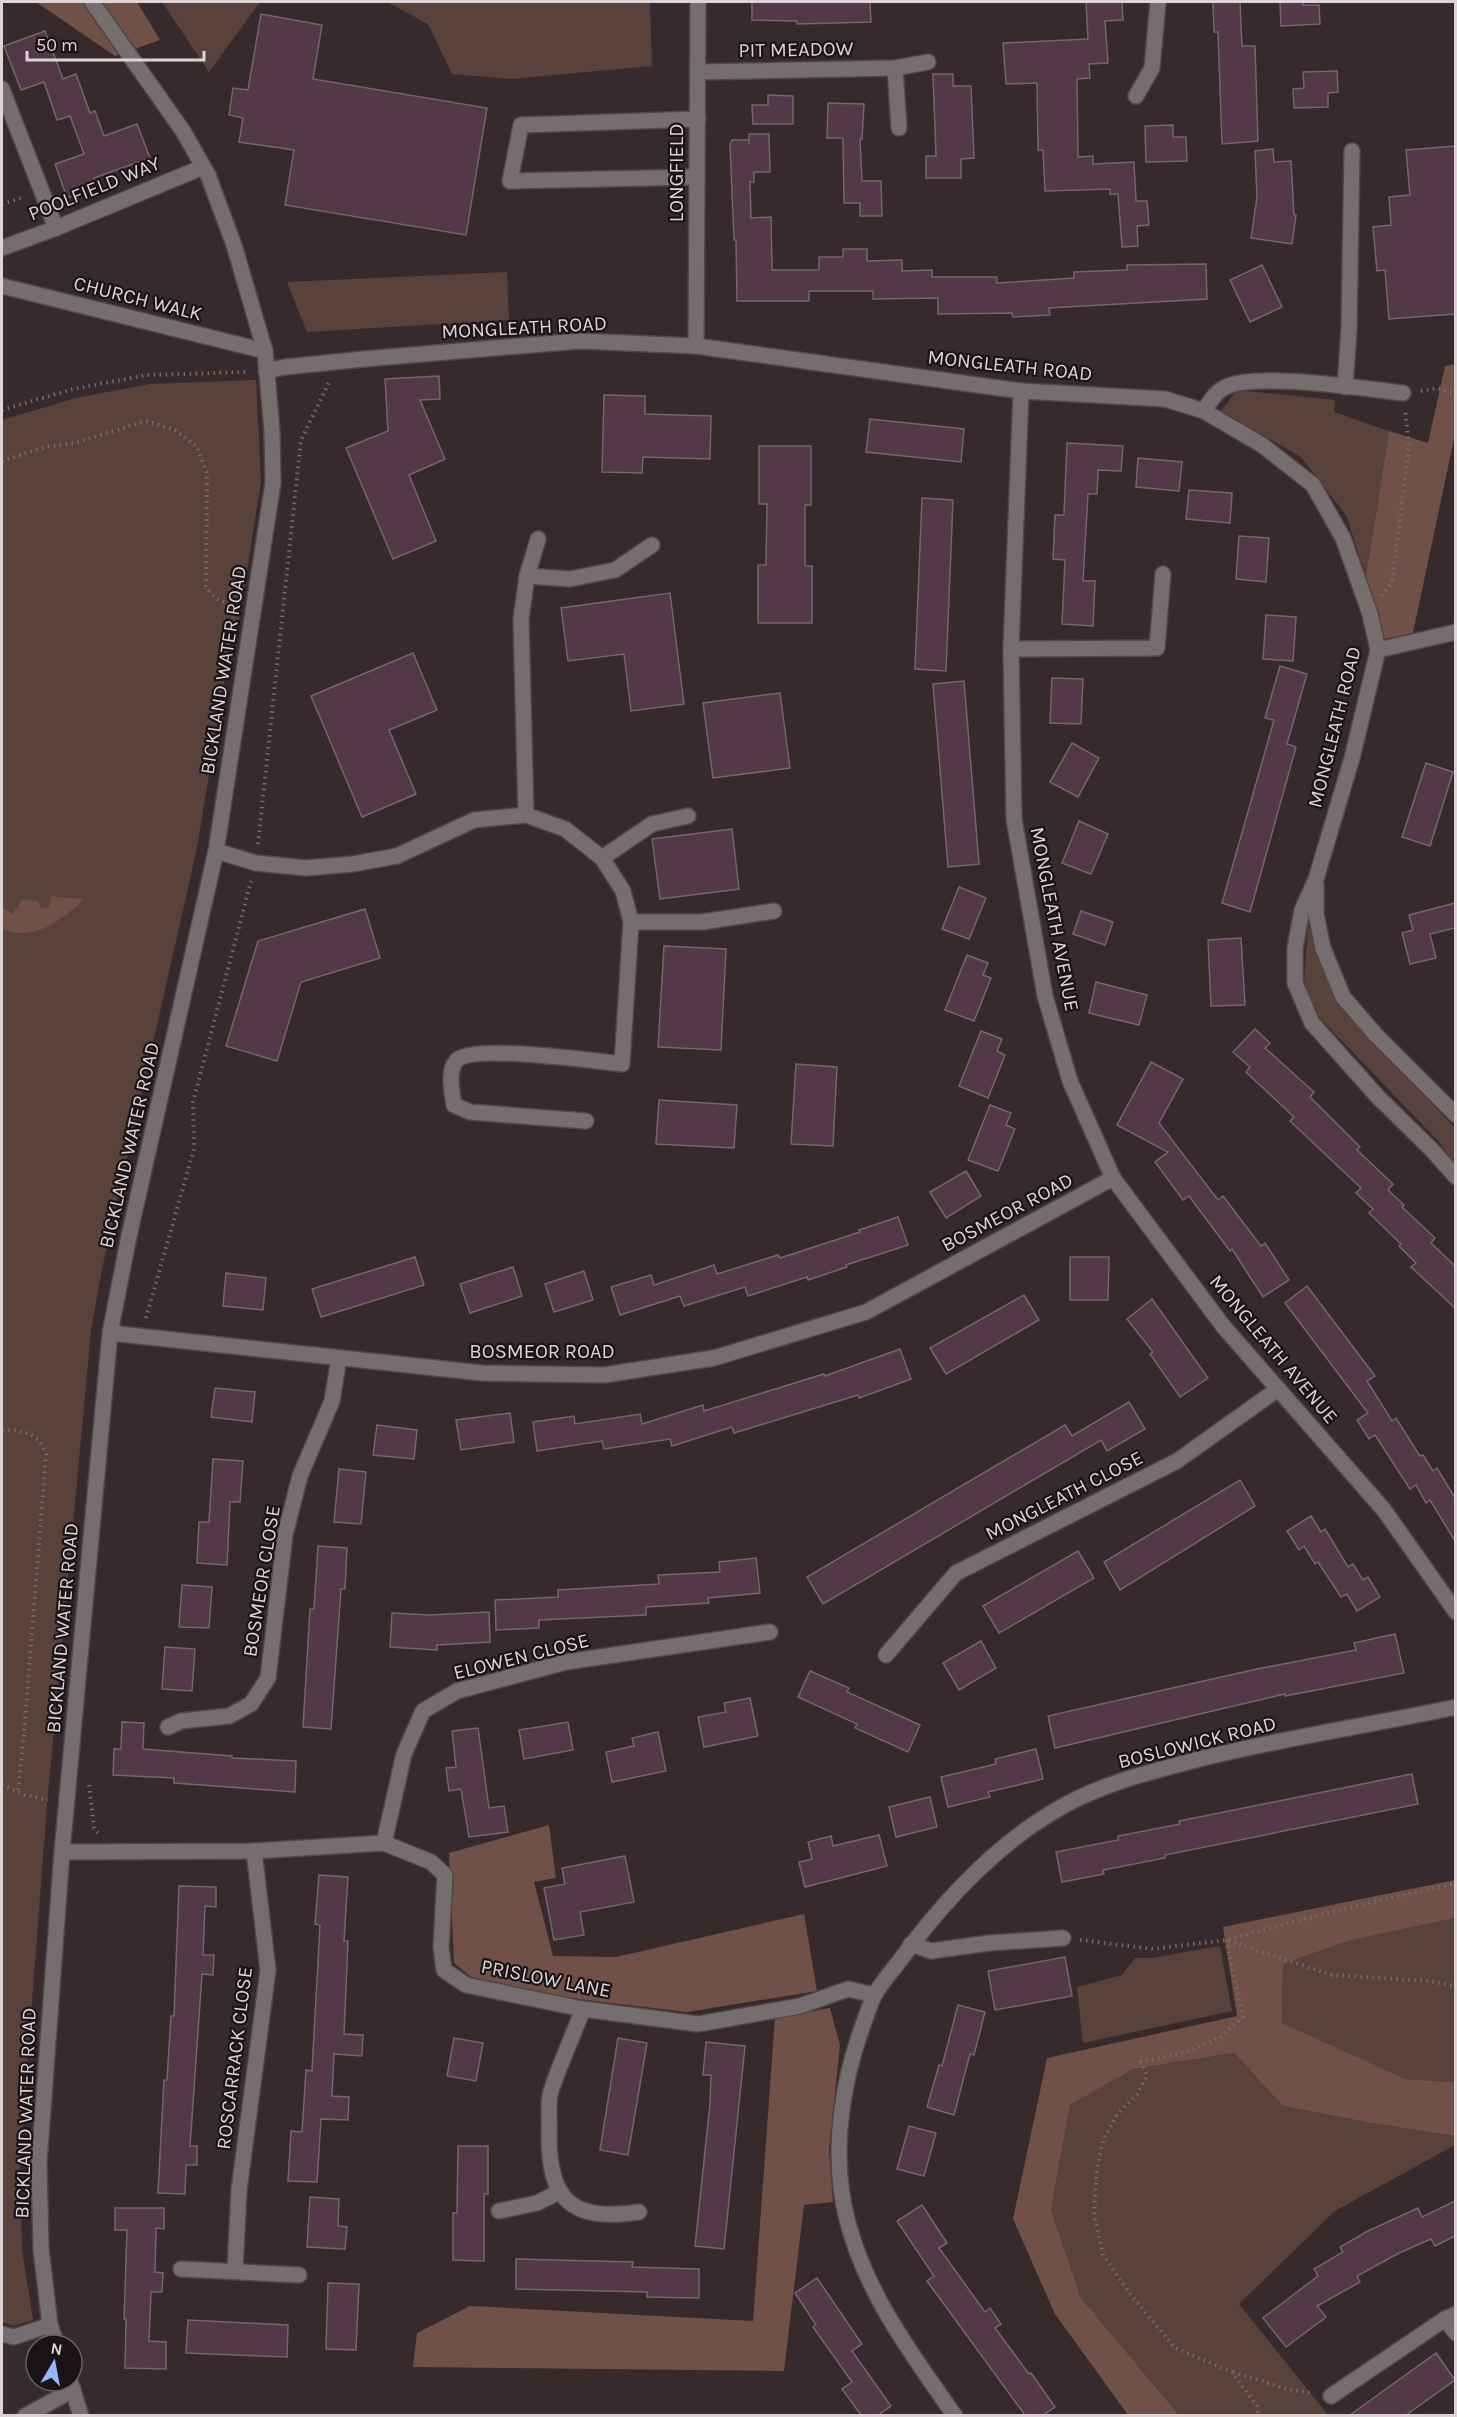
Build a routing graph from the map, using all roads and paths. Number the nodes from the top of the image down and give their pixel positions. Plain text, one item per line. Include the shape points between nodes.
1 (92, 2) edge
2 (698, 2) edge
3 (1158, 2) edge
4 (928, 62) dead end
5 (895, 68) junction
6 (698, 72) junction
7 (2, 89) edge
8 (1136, 96) dead end
9 (698, 119) junction
10 (899, 128) dead end
11 (1352, 152) dead end
12 (203, 167) junction
13 (697, 177) junction
14 (40, 192) junction
15 (2, 204) edge
16 (56, 228) junction
17 (2, 248) edge
18 (2, 286) edge
19 (696, 346) junction
20 (265, 351) junction
21 (266, 371) junction
22 (1346, 387) junction
23 (1021, 391) junction
24 (1403, 393) junction
25 (1455, 394) edge
26 (2, 410) edge
27 (1204, 411) junction
28 (2, 461) edge
29 (537, 539) dead end
30 (652, 545) dead end
31 (1163, 574) dead end
32 (526, 576) junction
33 (242, 606) dead end
34 (1370, 614) junction
35 (1455, 632) edge
36 (1011, 649) junction
37 (1378, 650) junction
38 (526, 815) junction
39 (688, 816) dead end
40 (216, 851) junction
41 (602, 858) junction
42 (1316, 879) junction
43 (774, 910) dead end
44 (631, 922) junction
45 (1455, 1115) edge
46 (586, 1121) dead end
47 (1113, 1178) junction
48 (1455, 1178) edge
49 (110, 1333) junction
50 (339, 1358) junction
51 (1278, 1389) junction
52 (2, 1430) edge
53 (1455, 1612) edge
54 (770, 1632) dead end
55 (886, 1654) dead end
56 (1455, 1707) edge
57 (168, 1727) dead end
58 (89, 1781) dead end
59 (2, 1785) edge
60 (18, 1792) junction
61 (67, 1803) junction
62 (102, 1839) dead end
63 (384, 1843) junction
64 (254, 1851) junction
65 (62, 1852) junction
66 (1455, 1883) edge
67 (1064, 1938) joint
68 (1226, 1940) junction
69 (912, 1944) junction
70 (1455, 1986) edge
71 (874, 1995) junction
72 (583, 2008) junction
73 (559, 2192) junction
74 (499, 2211) dead end
75 (639, 2212) dead end
76 (181, 2269) dead end
77 (235, 2270) junction
78 (299, 2275) dead end
79 (1450, 2317) edge
80 (50, 2325) junction
81 (1455, 2332) edge
82 (53, 2333) edge
83 (2, 2334) edge
84 (1232, 2372) junction
85 (60, 2393) edge
86 (73, 2393) edge
87 (1331, 2396) joint
88 (25, 2415) edge
89 (81, 2415) edge
90 (955, 2415) edge
91 (1258, 2415) edge

1 - 12 street, BICKLAND WATER ROAD via 183,131
2 - 6 street, LONGFIELD
3 - 8 street via 1152,69
4 - 5 street, PIT MEADOW
5 - 6 street, PIT MEADOW
5 - 10 street
6 - 9 street, LONGFIELD
7 - 14 street
9 - 13 street, LONGFIELD
9 - 13 street via 521,125 510,181
11 - 22 street
12 - 16 street, POOLFIELD WAY
12 - 20 street, BICKLAND WATER ROAD via 234,245
13 - 19 street, LONGFIELD
14 - 15 path
14 - 16 street
16 - 17 street, POOLFIELD WAY
18 - 20 street, CHURCH WALK
19 - 21 street, MONGLEATH ROAD via 580,341
19 - 23 street, MONGLEATH ROAD
20 - 21 street, BICKLAND WATER ROAD
21 - 26 path via 147,375 73,389
21 - 40 street, BICKLAND WATER ROAD via 273,483
22 - 24 street
22 - 27 street via 1286,381 1241,382 1223,388
23 - 27 street, MONGLEATH ROAD via 1165,399
23 - 36 street, MONGLEATH AVENUE
24 - 25 path via 1437,388
24 - 34 path via 1409,447 1392,582
27 - 34 street, MONGLEATH ROAD via 1262,445 1313,485 1343,538
28 - 33 path via 146,422 175,430 198,447 207,473 206,586 211,596
29 - 32 street
30 - 32 street via 615,570 570,579
31 - 36 street via 1157,648
32 - 38 street via 521,619
34 - 37 street, MONGLEATH ROAD
35 - 37 street
36 - 47 street, MONGLEATH AVENUE via 1014,819 1045,996 1070,1081
37 - 42 street, MONGLEATH ROAD via 1352,758
38 - 40 street via 474,820 397,856 353,864 306,868 256,863
38 - 41 street via 565,830
39 - 41 street via 652,824
40 - 49 street, BICKLAND WATER ROAD
41 - 44 street via 623,891
42 - 45 street, MONGLEATH ROAD via 1316,914 1323,948 1342,997
42 - 48 street, MONGLEATH ROAD via 1302,910 1295,948 1295,983 1312,1023
43 - 44 street via 702,922
44 - 46 street via 622,1064 491,1053 459,1058 454,1065 454,1105 470,1112
47 - 50 street, BOSMEOR ROAD via 866,1312 714,1358 604,1375 482,1373
47 - 51 street, MONGLEATH AVENUE via 1223,1326
49 - 50 street, BOSMEOR ROAD
49 - 61 street, BICKLAND WATER ROAD
50 - 57 street, BOSMEOR CLOSE via 332,1401 300,1476 285,1535 268,1678 251,1704 229,1716 181,1721
51 - 53 street, MONGLEATH AVENUE via 1384,1510
51 - 55 street, MONGLEATH CLOSE via 1177,1461 956,1573
52 - 60 path via 33,1435 42,1443 45,1455
54 - 63 street, ELOWEN CLOSE via 566,1662 457,1691 423,1711 404,1754
56 - 69 street, BOSLOWICK ROAD via 1136,1775 1076,1800 1004,1846 953,1894
58 - 62 path via 94,1828
59 - 60 path
60 - 61 path
61 - 65 street, BICKLAND WATER ROAD
63 - 64 street, PRISLOW LANE
63 - 72 street, PRISLOW LANE via 431,1862 445,1875 441,1947 444,1970 466,1985
64 - 65 street, PRISLOW LANE
64 - 77 street, ROSCARRACK CLOSE via 268,1970 240,2190
65 - 80 street, BICKLAND WATER ROAD via 39,2163 41,2249
66 - 68 path
67 - 68 path via 1153,1949
67 - 69 street via 932,1951
68 - 70 path via 1332,1975
68 - 84 path via 1243,2017 1220,2038 1185,2052 1141,2062 1147,2075 1103,2140 1094,2215 1103,2254 1175,2348
69 - 71 street, BOSLOWICK ROAD
71 - 72 street, PRISLOW LANE via 848,1989 800,2006 698,2024
71 - 90 street, BOSLOWICK ROAD via 853,2053 842,2106 839,2160 847,2222 865,2272 903,2343
72 - 73 street via 550,2093 549,2154
73 - 74 street via 537,2204
73 - 75 street via 579,2210 614,2215
76 - 77 street
77 - 78 street
79 - 81 street
79 - 87 street
80 - 82 street, BICKLAND WATER ROAD
80 - 83 street via 14,2337
84 - 87 path via 1287,2390
84 - 91 path via 1257,2406
85 - 88 street
86 - 89 street

